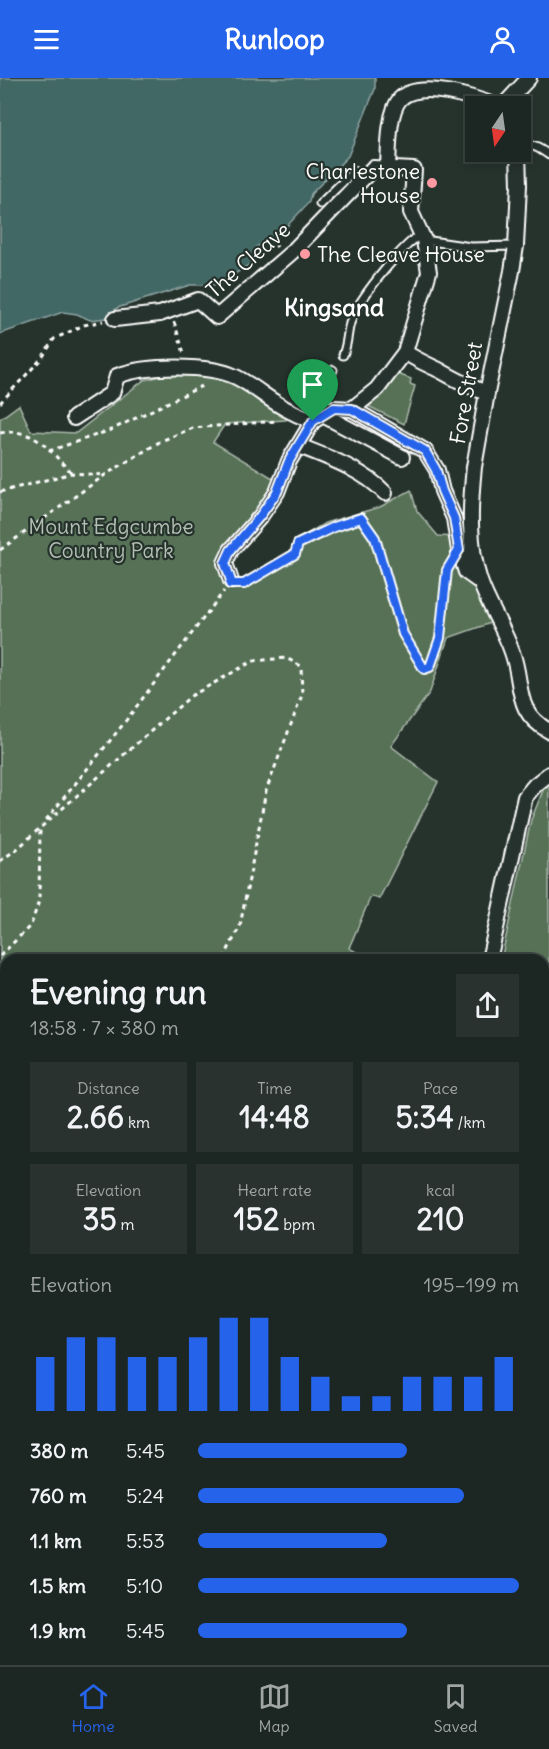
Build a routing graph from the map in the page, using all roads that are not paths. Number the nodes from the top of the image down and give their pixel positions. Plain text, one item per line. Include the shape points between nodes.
1 (529, 78) edge
2 (465, 96) edge
3 (512, 96) edge
4 (531, 145) edge
5 (549, 155) edge
6 (518, 162) edge
7 (388, 168) junction
8 (364, 178) junction
9 (320, 204) dead end
10 (422, 237) junction
11 (516, 246) junction
12 (115, 319) road end
13 (405, 352) junction
14 (343, 355) dead end
15 (333, 370) dead end
16 (487, 393) junction
17 (352, 409) junction
18 (321, 416) junction
19 (74, 418) dead end
20 (298, 446) junction
21 (402, 457) dead end
22 (385, 493) dead end
23 (231, 582) road end
24 (480, 582) junction
25 (549, 732) edge
26 (549, 774) edge
27 (490, 954) edge

1 - 3 street
2 - 7 street via 439,91 411,92 400,99 393,116
4 - 5 lane
6 - 11 street, Fore Street
7 - 8 street, The Cleave via 373,168
7 - 10 street via 414,171 411,212
8 - 9 lane via 354,171
8 - 12 street, The Cleave via 292,252 217,316 198,300 160,314
10 - 11 lane via 471,247
10 - 13 street via 429,272
10 - 14 lane via 410,241 356,309
11 - 16 street, Fore Street
13 - 16 street via 468,387
13 - 17 street via 377,389
15 - 18 lane via 326,382
16 - 24 street, Fore Street via 470,501 472,544
17 - 18 street via 334,408
17 - 24 street via 425,451 454,518 466,572
18 - 19 street via 291,412 227,374 209,369 166,368 117,376 112,393
18 - 20 street
18 - 21 street
20 - 22 street via 350,468
20 - 23 street via 277,492 231,550 225,563
24 - 25 street, Fore Street via 513,654 526,713
26 - 27 street via 525,797

